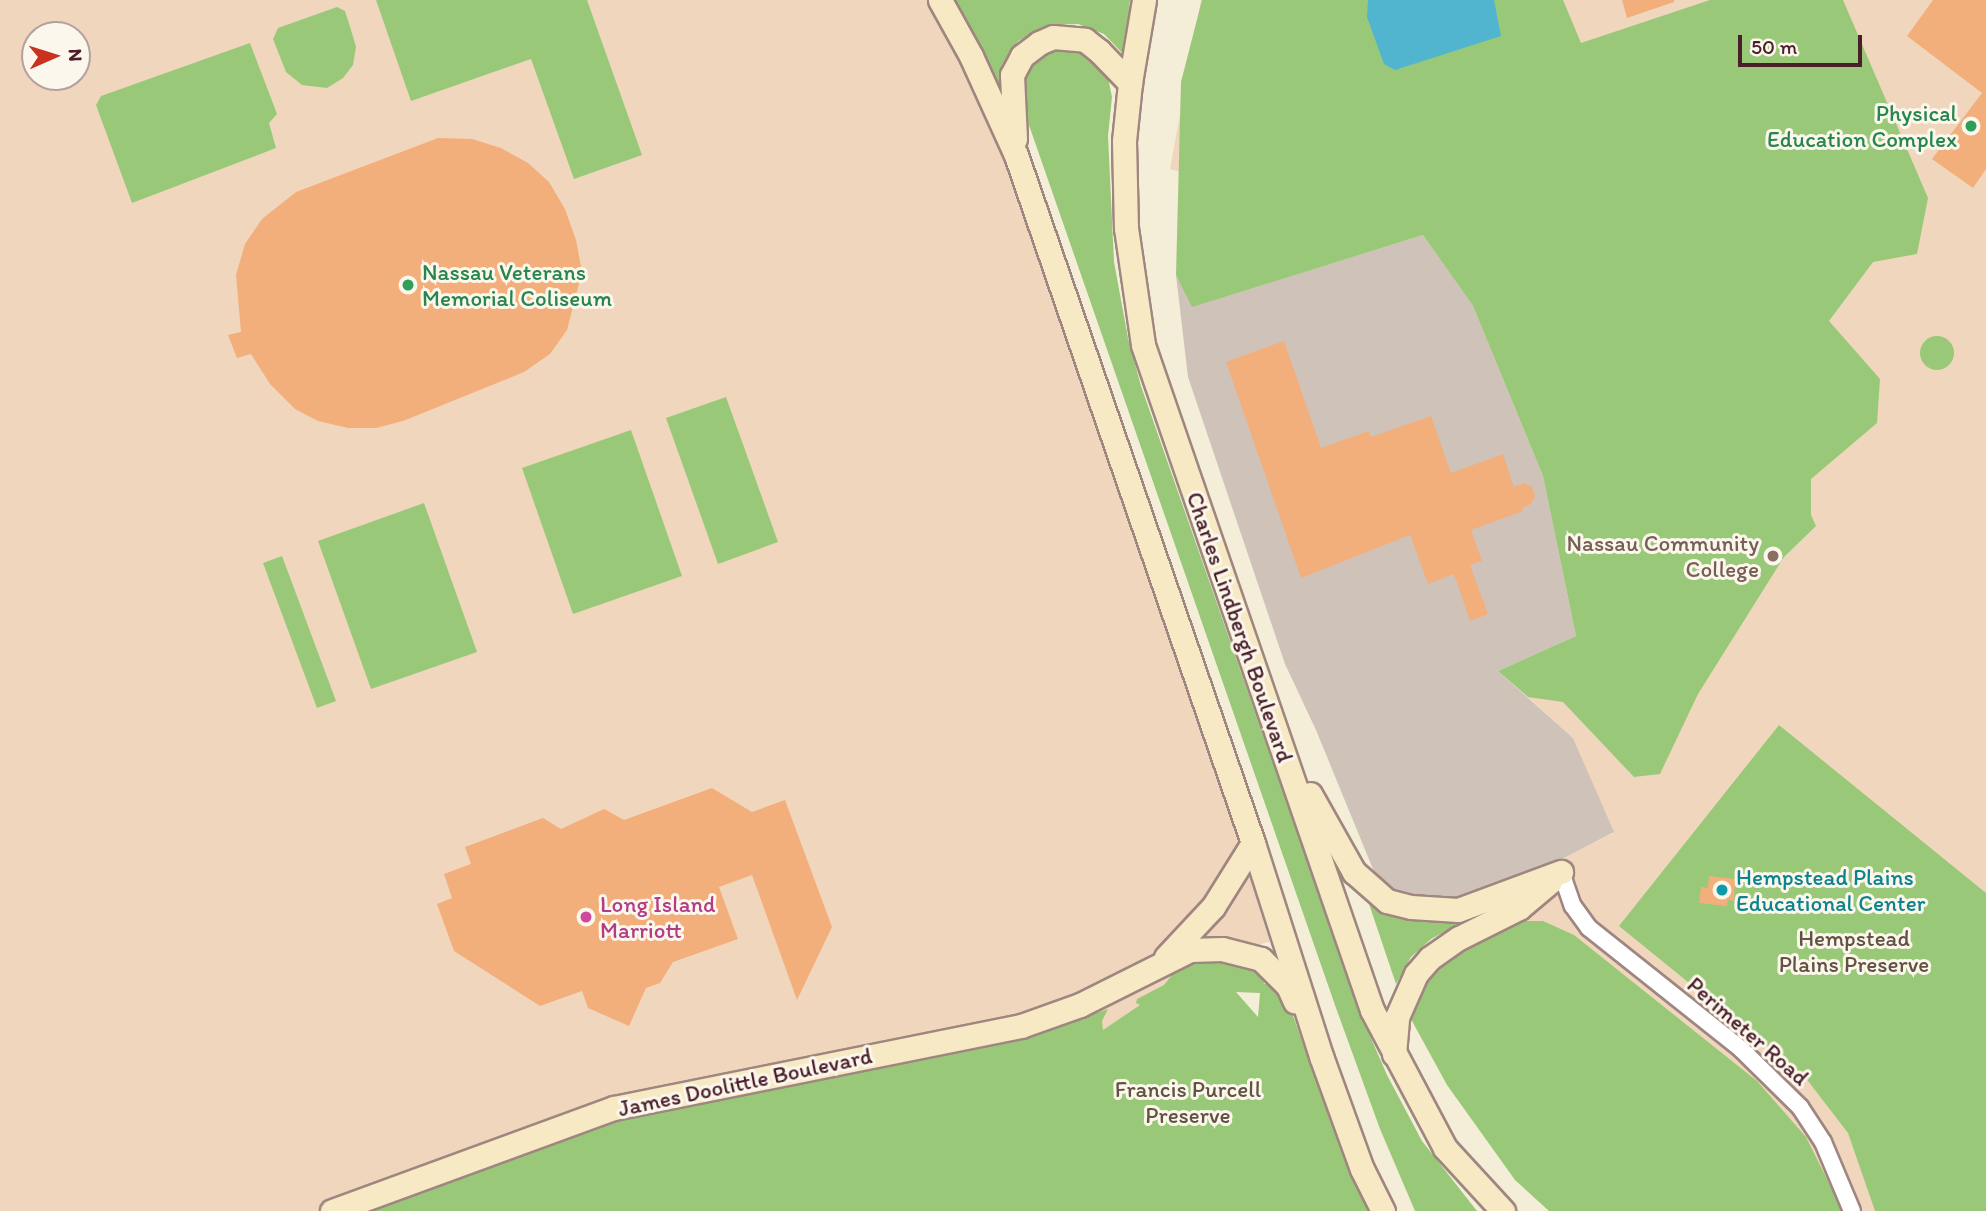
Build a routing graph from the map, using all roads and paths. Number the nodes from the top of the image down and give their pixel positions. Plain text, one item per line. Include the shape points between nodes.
1 (940, 0) edge
2 (1144, 0) edge
3 (1130, 83) junction
4 (1016, 155) junction
5 (1276, 732) junction
6 (1252, 843) junction
7 (1561, 872) junction
8 (1159, 963) junction
9 (1394, 1055) junction
10 (1321, 1056) junction
11 (332, 1211) edge
12 (1383, 1211) edge
13 (1503, 1211) edge
14 (1852, 1211) edge

1 - 4 main road
2 - 3 main road, Charles Lindbergh Boulevard
3 - 4 main road via 1084,40 1053,37 1039,43 1022,56 1012,75
3 - 5 main road, Charles Lindbergh Boulevard via 1124,141 1126,228 1143,345
4 - 6 main road
5 - 7 main road via 1354,872 1387,901 1458,909
5 - 9 main road, Charles Lindbergh Boulevard via 1368,999
6 - 8 main road, James Doolittle Boulevard via 1213,907
6 - 10 main road
7 - 9 main road via 1519,908 1430,958 1416,974 1400,1008
7 - 14 street, Perimeter Road via 1607,944 1741,1049 1800,1107 1823,1142
8 - 10 main road, James Doolittle Boulevard via 1204,949 1261,959 1288,986
8 - 11 main road, James Doolittle Boulevard via 1080,1005 1021,1026 614,1108
9 - 13 main road, Charles Lindbergh Boulevard via 1445,1149
10 - 12 main road via 1362,1169

